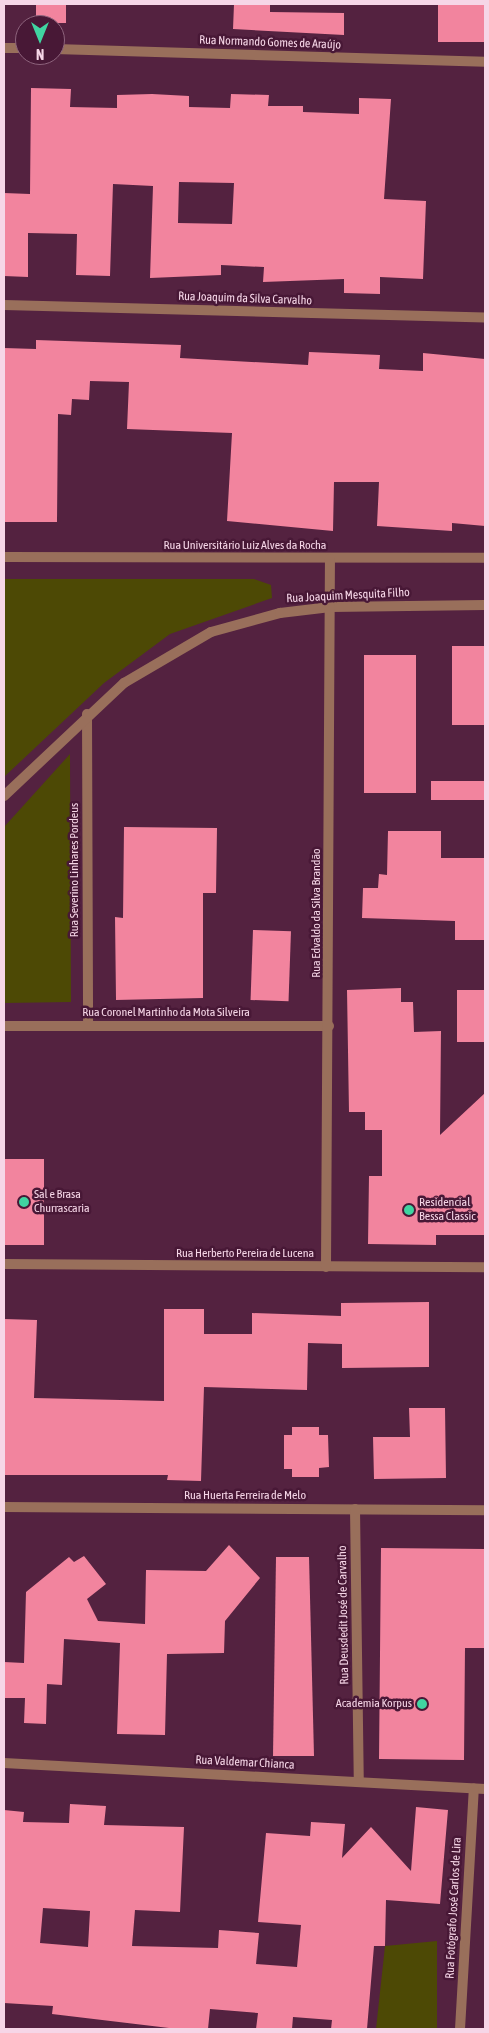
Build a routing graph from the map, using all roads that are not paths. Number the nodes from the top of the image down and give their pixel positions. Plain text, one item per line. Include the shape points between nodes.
1 (65, 49) edge
2 (485, 62) edge
3 (4, 305) edge
4 (485, 318) edge
5 (4, 557) edge
6 (485, 558) edge
7 (330, 559) junction
8 (485, 605) edge
9 (331, 607) junction
10 (87, 714) junction
11 (4, 796) edge
12 (4, 1026) edge
13 (88, 1026) junction
14 (329, 1026) junction
15 (4, 1264) edge
16 (326, 1267) junction
17 (485, 1267) edge
18 (4, 1508) edge
19 (355, 1509) junction
20 (485, 1510) edge
21 (4, 1763) edge
22 (359, 1781) junction
23 (474, 1788) junction
24 (485, 1789) edge
25 (460, 2029) edge

1 - 2 street, Rua Normando Gomes de Araújo
3 - 4 street, Rua Joaquim da Silva Carvalho
5 - 7 street, Rua Universitário Luiz Alves da Rocha
6 - 7 street, Rua Universitário Luiz Alves da Rocha
7 - 9 street, Rua Edvaldo da Silva Brandão
8 - 9 street, Rua Joaquim Mesquita Filho
9 - 10 street, Rua Joaquim Mesquita Filho via 280,613 211,632 153,664
9 - 14 street, Rua Edvaldo da Silva Brandão
10 - 11 street, Rua Joaquim Mesquita Filho
10 - 13 street, Rua Severino Linhares Pordeus
12 - 13 street, Rua Coronel Martinho da Mota Silveira
13 - 14 street, Rua Coronel Martinho da Mota Silveira
14 - 16 street, Rua Edvaldo da Silva Brandão
15 - 16 street, Rua Herberto Pereira de Lucena
16 - 17 street, Rua Herberto Pereira de Lucena
18 - 19 street, Rua Huerta Ferreira de Melo
19 - 20 street, Rua Huerta Ferreira de Melo
19 - 22 street, Rua Deusdedit José de Carvalho
21 - 22 street, Rua Valdemar Chianca
22 - 23 street, Rua Valdemar Chianca
23 - 24 street, Rua Valdemar Chianca
23 - 25 street, Rua Fotógrafo José Carlos de Lira

